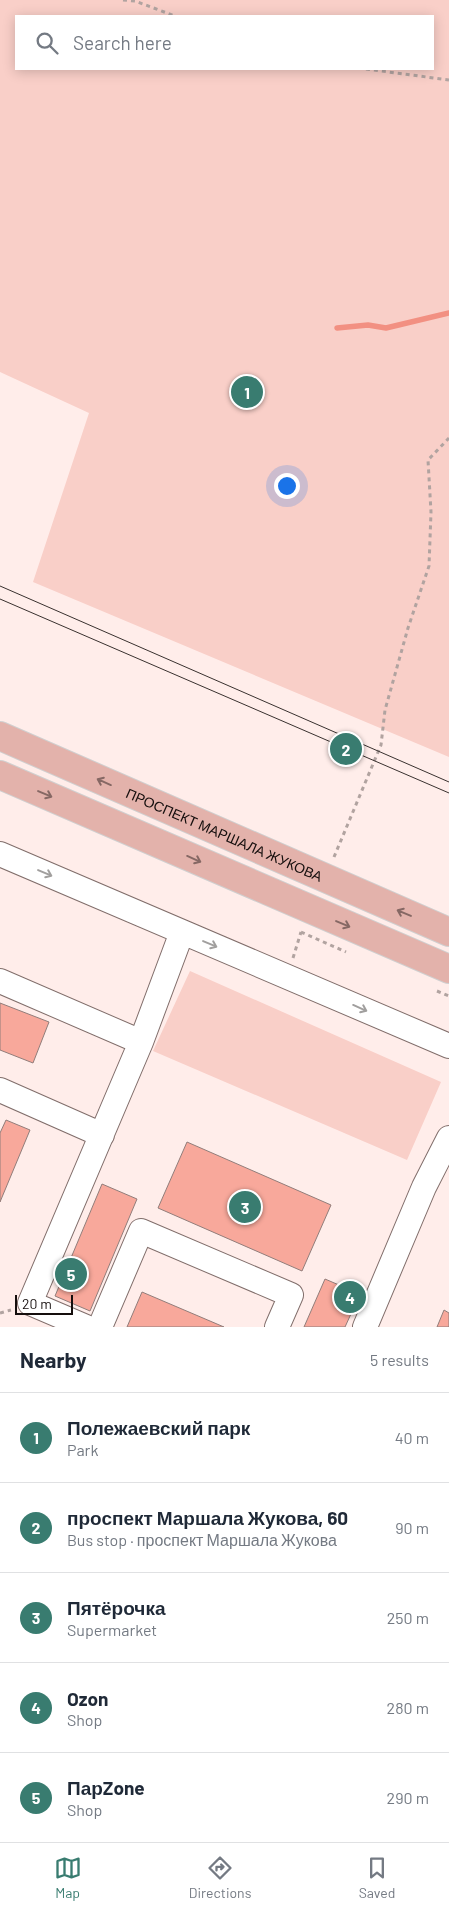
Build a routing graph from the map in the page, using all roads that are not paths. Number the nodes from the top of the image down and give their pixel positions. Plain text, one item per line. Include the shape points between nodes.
1 (0, 736) edge
2 (0, 774) edge
3 (0, 854) edge
4 (182, 932) junction
5 (449, 932) edge
6 (449, 969) edge
7 (0, 981) edge
8 (141, 1042) junction
9 (449, 1046) edge
10 (0, 1090) edge
11 (102, 1134) junction
12 (448, 1141) edge
13 (86, 1327) edge
14 (100, 1327) edge
15 (277, 1327) edge
16 (365, 1327) edge

5 -> 1 main road, ПРОСПЕКТ МАРШАЛА ЖУКОВА
2 -> 6 main road
3 -> 4 street
4 - 8 street
4 -> 9 street
7 - 8 street
8 - 11 street
10 - 11 street
11 - 13 street via 30,1303
12 - 16 street via 424,1187
14 - 15 street via 141,1231 291,1295

